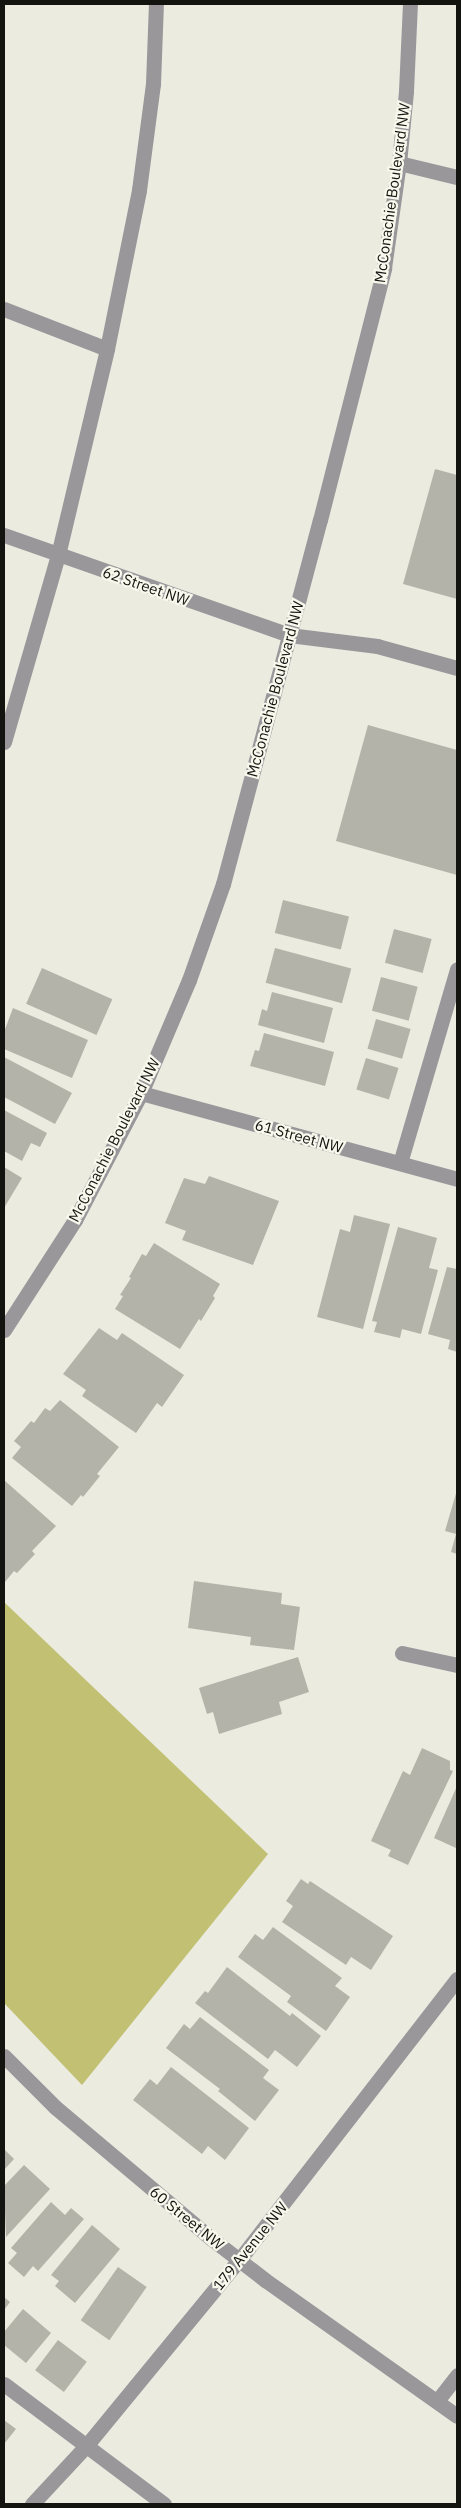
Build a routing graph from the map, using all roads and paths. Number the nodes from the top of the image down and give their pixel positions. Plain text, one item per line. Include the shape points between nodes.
1 (156, 4) edge
2 (410, 4) edge
3 (399, 163) junction
4 (457, 177) edge
5 (4, 309) edge
6 (107, 349) junction
7 (4, 534) edge
8 (58, 555) junction
9 (290, 636) junction
10 (457, 668) edge
11 (4, 742) edge
12 (457, 969) edge
13 (141, 1093) junction
14 (400, 1163) junction
15 (457, 1179) edge
16 (4, 1330) edge
17 (402, 1654) dead end
18 (457, 1665) edge
19 (457, 1979) edge
20 (4, 2056) edge
21 (239, 2260) junction
22 (457, 2375) edge
23 (4, 2384) edge
24 (437, 2401) junction
25 (457, 2416) edge
26 (86, 2446) junction
27 (32, 2504) edge
28 (164, 2504) edge

1 - 6 street via 152,84 140,190
2 - 3 street, McConachie Boulevard NW
3 - 4 street
3 - 9 street, McConachie Boulevard NW via 384,268
5 - 6 street
6 - 8 street
7 - 8 street, 62 Street NW
8 - 9 street, 62 Street NW
8 - 11 street
9 - 10 street, 62 Street NW via 376,646
9 - 13 street, McConachie Boulevard NW via 223,884 189,980
12 - 14 street
13 - 14 street, 61 Street NW
13 - 16 street, McConachie Boulevard NW via 75,1220
14 - 15 street, 61 Street NW
17 - 18 street
19 - 21 street, 179 Avenue NW
20 - 21 street, 60 Street NW via 55,2107
21 - 24 street, 60 Street NW
21 - 26 street, 179 Avenue NW
22 - 24 street
23 - 26 street
24 - 25 street, 60 Street NW
26 - 27 street, 179 Avenue NW
26 - 28 street

